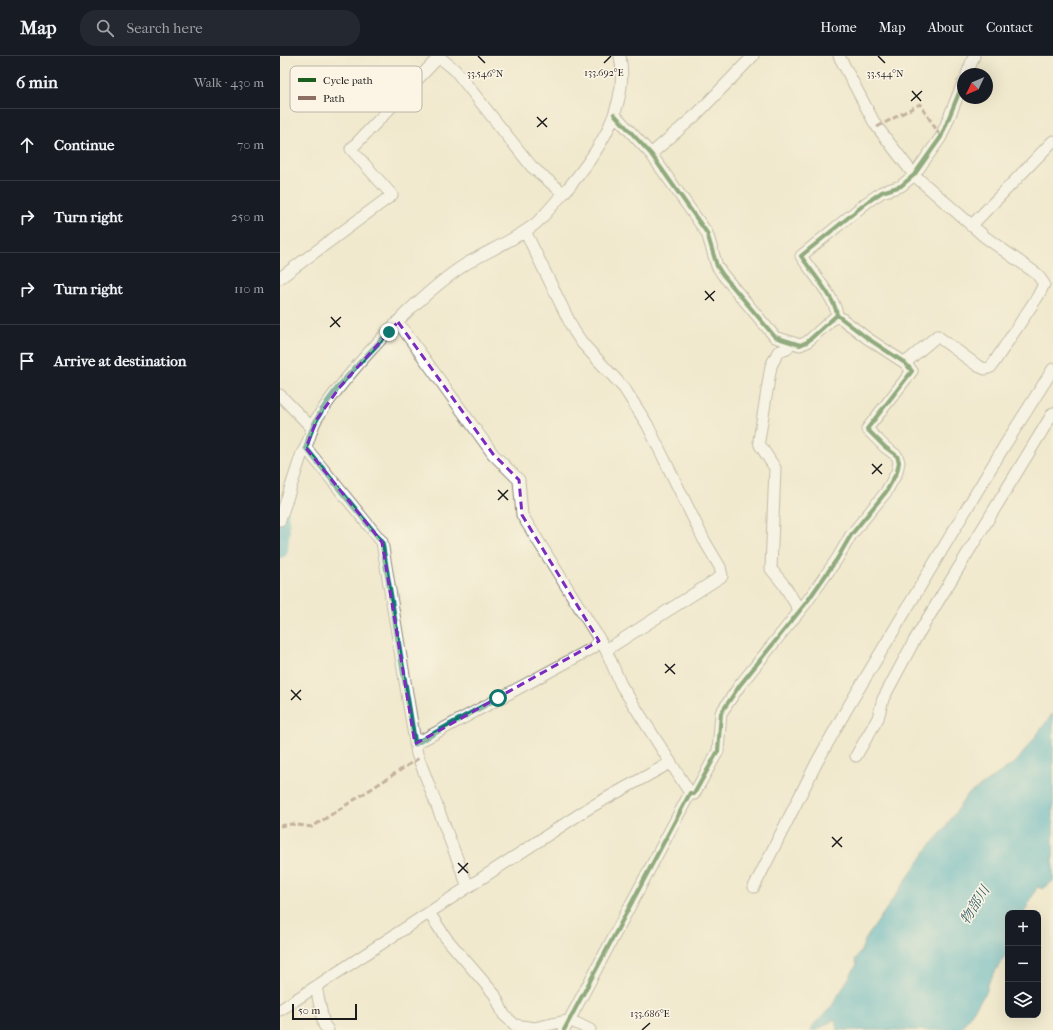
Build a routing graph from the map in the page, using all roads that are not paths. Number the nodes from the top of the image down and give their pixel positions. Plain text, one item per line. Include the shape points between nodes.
1 (620, 56) edge
2 (753, 56) edge
3 (839, 56) edge
4 (974, 56) edge
5 (438, 57) edge
6 (969, 68) edge
7 (422, 74) edge
8 (957, 98) edge
9 (386, 112) edge
10 (614, 114) junction
11 (1053, 141) edge
12 (651, 154) junction
13 (914, 175) junction
14 (564, 193) junction
15 (971, 226) junction
16 (525, 231) junction
17 (280, 278) edge
18 (837, 315) junction
19 (398, 322) junction
20 (790, 342) junction
21 (905, 363) junction
22 (1053, 369) edge
23 (280, 395) edge
24 (1053, 413) edge
25 (312, 428) junction
26 (306, 448) junction
27 (280, 520) edge
28 (800, 611) junction
29 (599, 641) junction
30 (606, 650) junction
31 (415, 744) junction
32 (856, 756) dead end
33 (670, 763) junction
34 (690, 793) junction
35 (468, 887) junction
36 (754, 887) dead end
37 (428, 913) junction
38 (316, 987) junction
39 (280, 1010) edge
40 (570, 1020) junction
41 (328, 1030) edge
42 (564, 1030) edge
43 (590, 1030) edge

1 - 10 street via 621,74
2 - 12 street via 697,114
3 - 13 street via 876,124
4 - 6 street
5 - 7 street
5 - 14 street via 455,70 532,167
8 - 13 street via 941,137
9 - 17 street via 351,149 392,195
10 - 12 street
10 - 14 street via 608,130
11 - 15 street
12 - 20 street via 707,233 723,275 775,337
13 - 15 street
13 - 18 street via 901,186 882,192 866,203 801,256 837,310
14 - 16 street via 541,219
15 - 21 street via 1041,278 1044,284 991,367 986,369 978,366 937,336
16 - 19 street via 450,275
16 - 30 street via 574,331 624,388 647,424 720,567 722,576
18 - 20 street via 807,342 800,345
18 - 21 street
19 - 25 street via 339,388
19 - 29 street via 493,454 519,480 522,515
20 - 28 street via 787,349 778,352 771,366 759,440 776,468 771,569
21 - 28 street via 912,371 867,429 897,456 897,472 886,492 851,535 838,559
22 - 36 street via 845,712
23 - 25 street
24 - 32 street via 910,647 883,699 878,718
25 - 26 street
26 - 27 street via 302,453
26 - 31 street via 382,542
28 - 34 street via 740,685 721,713 718,751 694,794
29 - 30 street
29 - 31 street via 592,648
30 - 33 street via 620,685
31 - 35 street
33 - 34 street
33 - 35 street via 589,808
34 - 40 street
35 - 37 street
37 - 38 street
37 - 40 street via 495,995 504,1015 515,1025 534,1028
38 - 39 street
38 - 41 street via 324,1026
40 - 42 street
40 - 43 street

